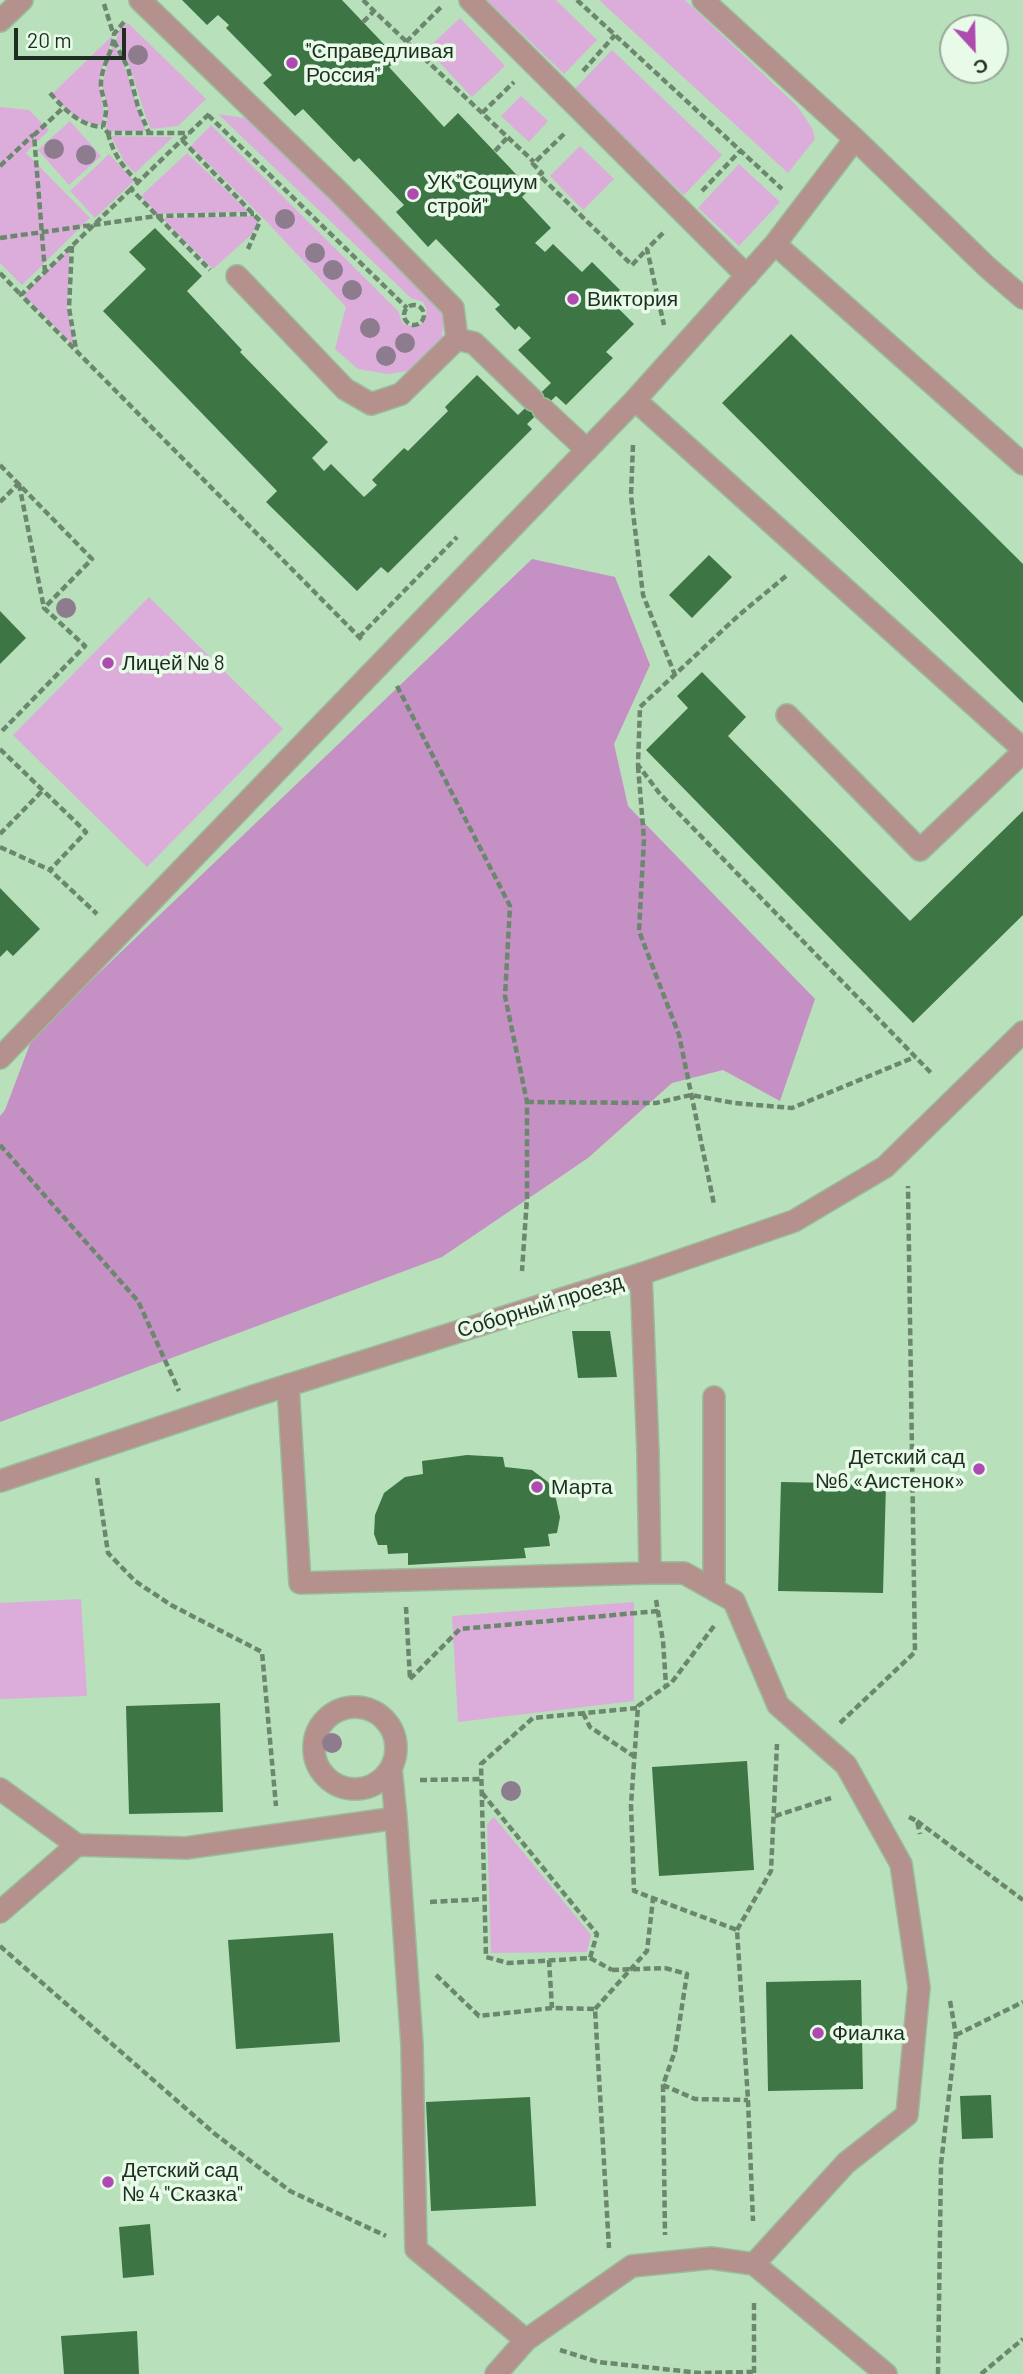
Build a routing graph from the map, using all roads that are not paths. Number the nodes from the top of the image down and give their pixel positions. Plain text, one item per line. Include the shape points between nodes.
1 (470, 0) edge
2 (703, 0) edge
3 (135, 9) edge
4 (855, 139) junction
5 (775, 244) junction
6 (237, 276) dead end
7 (747, 276) junction
8 (1023, 298) edge
9 (457, 339) junction
10 (635, 400) junction
11 (587, 450) junction
12 (1023, 464) edge
13 (788, 715) dead end
14 (1023, 751) edge
15 (1023, 1032) edge
16 (0, 1058) edge
17 (641, 1274) junction
18 (288, 1385) junction
19 (714, 1397) dead end
20 (0, 1481) edge
21 (650, 1570) junction
22 (714, 1590) junction
23 (391, 1768) dead end
24 (0, 1789) edge
25 (396, 1818) junction
26 (77, 1846) junction
27 (0, 1912) edge
28 (754, 2264) junction
29 (526, 2340) junction
30 (496, 2374) edge
31 (886, 2374) edge

1 - 7 street via 585,115 689,206
2 - 4 street
3 - 9 street via 338,192 453,308
4 - 5 street
4 - 8 street
5 - 7 street
5 - 12 street
6 - 9 street via 345,389 372,404 401,394
7 - 10 street
9 - 11 street via 474,343
10 - 11 street
10 - 14 street
11 - 16 street
13 - 14 street via 920,850
15 - 17 street, Соборный проезд via 885,1167 794,1221
17 - 18 street, Соборный проезд
17 - 21 street
18 - 20 street, Соборный проезд
18 - 21 street via 300,1583
19 - 22 street
21 - 22 street via 684,1573
22 - 28 street via 734,1601 778,1705 846,1765 901,1864 919,1987 907,2115 846,2163
23 - 25 street
24 - 26 street
25 - 26 street via 186,1848
25 - 29 street via 412,2045 416,2249
26 - 27 street
28 - 29 street via 711,2258 632,2266
28 - 31 street
29 - 30 street

